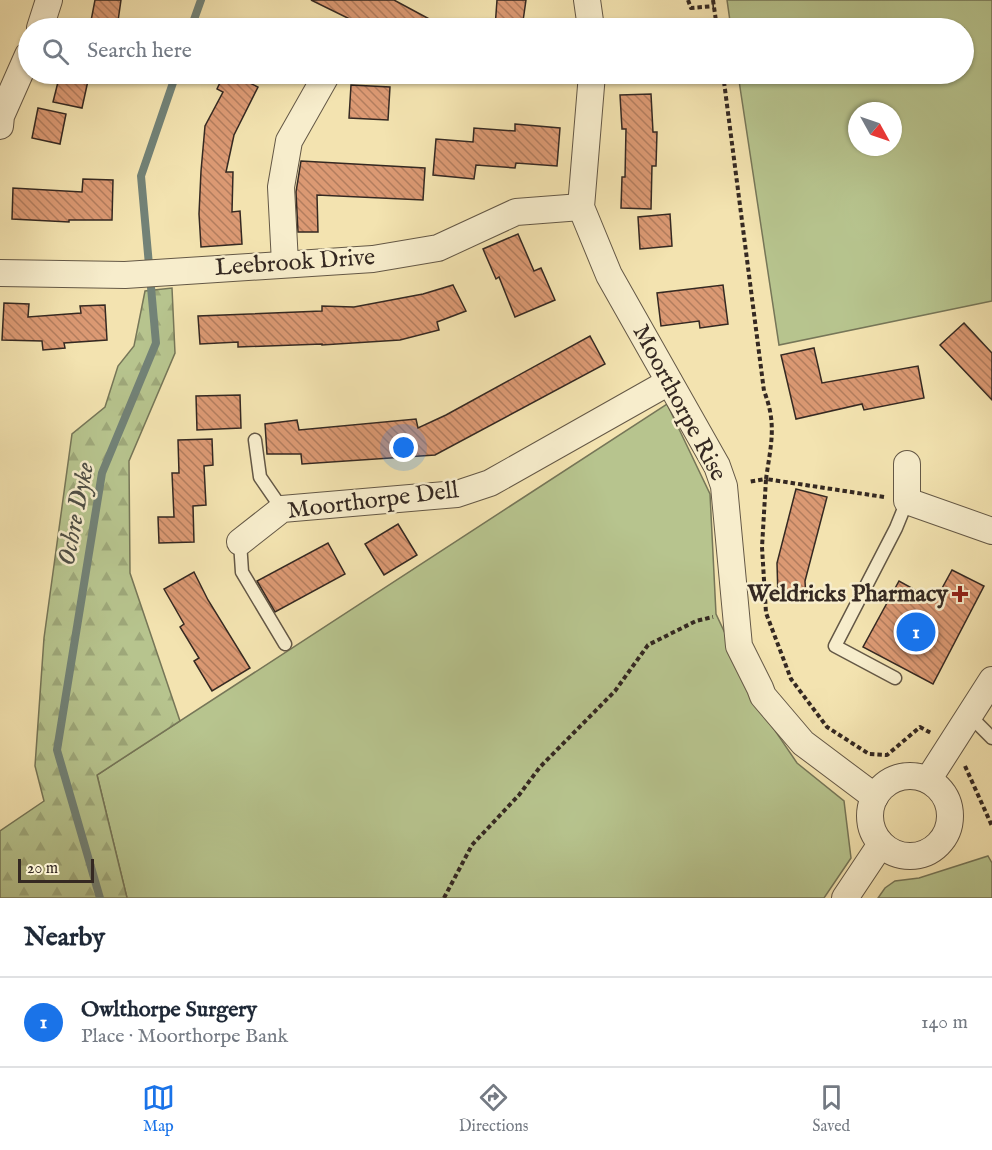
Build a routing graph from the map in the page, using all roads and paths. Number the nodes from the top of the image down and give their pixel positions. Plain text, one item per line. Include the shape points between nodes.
1 (49, 0) edge
2 (587, 0) edge
3 (688, 0) edge
4 (714, 3) edge
5 (43, 18) edge
6 (590, 18) edge
7 (716, 18) edge
8 (18, 78) edge
9 (321, 84) edge
10 (591, 84) edge
11 (724, 84) edge
12 (0, 119) edge
13 (581, 207) junction
14 (285, 263) junction
15 (0, 273) edge
16 (669, 382) junction
17 (255, 440) dead end
18 (907, 464) dead end
19 (766, 479) junction
20 (724, 486) junction
21 (907, 501) junction
22 (282, 509) junction
23 (992, 531) edge
24 (240, 542) joint
25 (735, 612) junction
26 (285, 645) dead end
27 (895, 678) dead end
28 (992, 680) edge
29 (969, 715) junction
30 (992, 738) edge
31 (950, 744) junction
32 (928, 780) junction
33 (875, 797) junction
34 (992, 826) edge
35 (881, 843) junction
36 (444, 898) edge
37 (845, 898) edge

1 - 5 street
2 - 6 street
3 - 4 path via 691,8
4 - 7 path
8 - 12 street
9 - 14 street via 289,141 282,187
10 - 13 street, Moorthorpe Rise
11 - 19 path via 764,390 773,424
13 - 14 street, Leebrook Drive via 516,213 438,248 373,259
13 - 16 street, Moorthorpe Rise via 609,274
14 - 15 street, Leebrook Drive via 125,275
16 - 20 street, Moorthorpe Rise via 717,466
16 - 22 street, Moorthorpe Dell via 490,483 457,494
17 - 22 lane via 260,477
18 - 21 street
19 - 20 path
19 - 21 path
20 - 25 street, Moorthorpe Rise
21 - 23 street
21 - 27 lane via 835,646
22 - 24 street, Moorthorpe Dell
24 - 26 lane via 242,573
25 - 33 street, Moorthorpe Rise via 739,646 763,696 803,743
25 - 36 path via 696,621 648,645 615,691 540,767 472,845
28 - 29 street
29 - 30 lane
29 - 31 street
31 - 32 street
31 - 34 path via 969,771
32 - 33 street via 915,776 896,779
32 - 35 street via 939,788 950,815 941,841 930,850 908,856 894,853
33 - 35 street via 870,819
35 - 37 street

